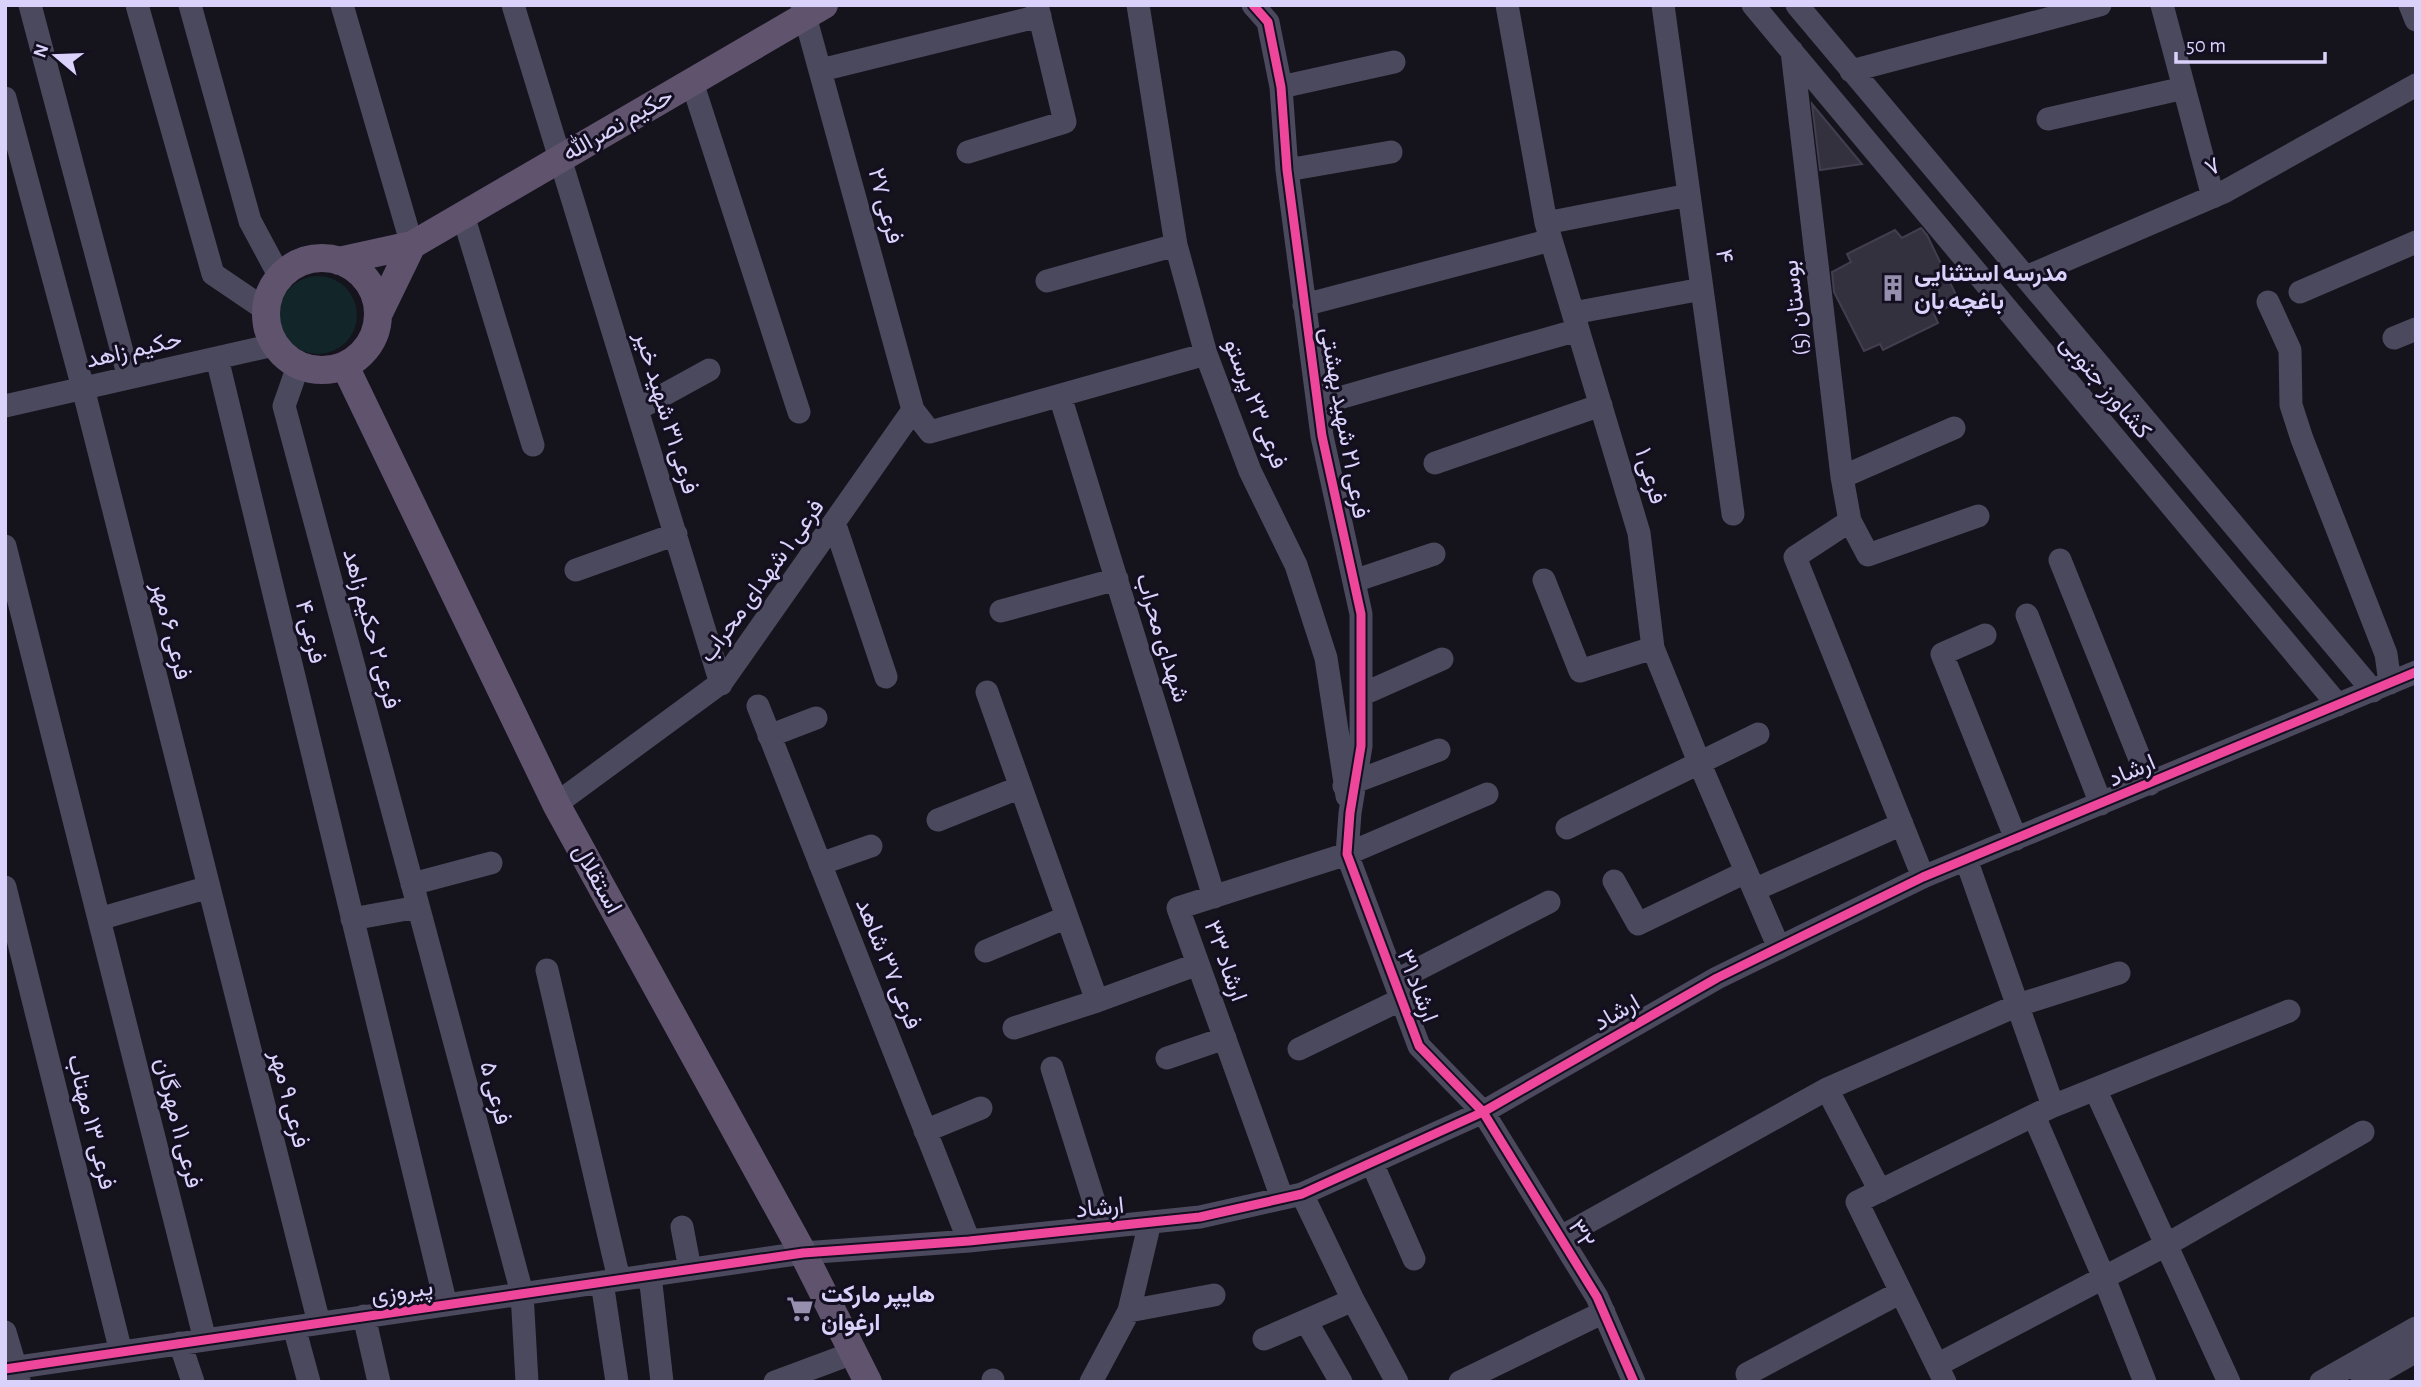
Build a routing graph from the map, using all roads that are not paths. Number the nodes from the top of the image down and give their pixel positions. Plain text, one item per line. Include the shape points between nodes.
1 (30, 5) edge
2 (137, 5) edge
3 (190, 5) edge
4 (342, 5) edge
5 (513, 5) edge
6 (1138, 5) edge
7 (1253, 5) edge
8 (1507, 5) edge
9 (1663, 5) edge
10 (1753, 5) edge
11 (1797, 5) edge
12 (2099, 5) edge
13 (2162, 5) edge
14 (2410, 5) edge
15 (811, 9) edge
16 (1038, 11) edge
17 (2416, 20) edge
18 (1792, 51) junction
19 (1394, 62) dead end
20 (821, 70) junction
21 (1852, 71) junction
22 (692, 82) junction
23 (2416, 85) edge
24 (1281, 87) junction
25 (2184, 88) junction
26 (5, 99) edge
27 (2048, 119) dead end
28 (968, 152) dead end
29 (1391, 152) dead end
30 (559, 159) junction
31 (1287, 170) junction
32 (1939, 174) junction
33 (1689, 195) junction
34 (2213, 197) junction
35 (1914, 200) junction
36 (463, 215) junction
37 (1549, 231) junction
38 (2416, 242) edge
39 (412, 245) junction
40 (1175, 245) junction
41 (339, 261) junction
42 (280, 277) junction
43 (2025, 277) junction
44 (1047, 281) dead end
45 (1702, 289) junction
46 (2300, 292) dead end
47 (2268, 302) dead end
48 (1304, 305) junction
49 (266, 310) junction
50 (378, 315) junction
51 (1575, 322) junction
52 (2416, 329) edge
53 (2394, 338) dead end
54 (274, 345) junction
55 (1206, 355) junction
56 (217, 358) junction
57 (298, 366) junction
58 (345, 366) junction
59 (709, 370) dead end
60 (129, 378) junction
61 (83, 388) junction
62 (1060, 396) junction
63 (1318, 404) junction
64 (1601, 405) junction
65 (5, 406) edge
66 (638, 410) junction
67 (913, 410) junction
68 (799, 412) dead end
69 (1954, 428) dead end
70 (533, 445) dead end
71 (1435, 463) dead end
72 (1842, 477) junction
73 (1733, 514) dead end
74 (1978, 516) dead end
75 (1850, 521) junction
76 (835, 525) junction
77 (676, 534) junction
78 (5, 546) edge
79 (1434, 554) dead end
80 (2060, 560) dead end
81 (576, 570) dead end
82 (1116, 579) junction
83 (1544, 580) dead end
84 (1353, 581) junction
85 (1001, 611) dead end
86 (2026, 615) dead end
87 (1985, 635) dead end
88 (1653, 648) junction
89 (1442, 659) dead end
90 (2416, 672) edge
91 (886, 677) dead end
92 (721, 684) junction
93 (2382, 687) junction
94 (987, 692) dead end
95 (1361, 695) junction
96 (2337, 705) junction
97 (758, 706) dead end
98 (816, 718) dead end
99 (1758, 734) dead end
100 (769, 736) junction
101 (1439, 750) dead end
102 (1699, 762) junction
103 (1350, 784) junction
104 (2150, 784) junction
105 (1021, 787) junction
106 (1487, 794) dead end
107 (556, 804) junction
108 (2101, 804) junction
109 (938, 820) dead end
110 (1902, 824) junction
111 (1567, 828) dead end
112 (2016, 839) junction
113 (871, 846) dead end
114 (1347, 854) junction
115 (1966, 859) junction
116 (491, 863) dead end
117 (820, 864) junction
118 (1923, 877) junction
119 (1614, 881) dead end
120 (1750, 881) junction
121 (412, 884) junction
122 (209, 887) junction
123 (7, 895) edge
124 (1214, 897) junction
125 (1549, 902) dead end
126 (418, 907) junction
127 (1068, 918) junction
128 (99, 919) junction
129 (352, 919) junction
130 (1779, 948) junction
131 (986, 951) dead end
132 (1198, 964) junction
133 (547, 970) dead end
134 (2119, 973) dead end
135 (1398, 990) junction
136 (1097, 1000) junction
137 (2018, 1004) junction
138 (2289, 1011) dead end
139 (1014, 1028) dead end
140 (1225, 1038) junction
141 (1299, 1049) dead end
142 (1167, 1058) dead end
143 (1052, 1068) dead end
144 (1827, 1089) junction
145 (2095, 1089) junction
146 (981, 1108) dead end
147 (2044, 1111) junction
148 (1483, 1112) junction
149 (925, 1131) junction
150 (2363, 1132) dead end
151 (1372, 1163) junction
152 (1880, 1191) junction
153 (1292, 1196) junction
154 (1150, 1222) junction
155 (682, 1227) dead end
156 (1102, 1227) junction
157 (1561, 1237) junction
158 (969, 1241) junction
159 (2166, 1245) junction
160 (803, 1253) junction
161 (1414, 1259) dead end
162 (690, 1269) junction
163 (650, 1275) junction
164 (2104, 1278) junction
165 (611, 1281) junction
166 (1901, 1292) junction
167 (522, 1293) junction
168 (1214, 1295) dead end
169 (1353, 1300) junction
170 (446, 1305) junction
171 (1129, 1311) junction
172 (1604, 1312) junction
173 (364, 1317) junction
174 (1306, 1321) junction
175 (319, 1323) junction
176 (294, 1327) junction
177 (2416, 1328) edge
178 (5, 1332) edge
179 (1264, 1339) dead end
180 (205, 1340) junction
181 (180, 1343) junction
182 (2416, 1351) edge
183 (121, 1352) junction
184 (853, 1353) junction
185 (13, 1373) edge
186 (1747, 1374) dead end
187 (1941, 1374) edge
188 (1097, 1378) edge
189 (192, 1382) edge
190 (309, 1382) edge
191 (379, 1382) edge
192 (527, 1382) edge
193 (617, 1382) edge
194 (662, 1382) edge
195 (775, 1382) edge
196 (868, 1382) edge
197 (1341, 1382) edge
198 (1397, 1382) edge
199 (1461, 1382) edge
200 (1634, 1382) edge
201 (2145, 1382) edge
202 (2229, 1382) edge
203 (2321, 1382) edge
204 (2362, 1382) edge

1 - 60 street
2 - 49 street via 213,274
3 - 42 street via 250,221
4 - 39 street
5 - 30 street, فرعی ۳۱ شهید خیر
6 - 40 street, فرعی ۲۳ پرستو
7 - 24 street, فرعی ۲۱ شهید بهشتی via 1268,22
8 - 37 street, فرعی ۱
9 - 33 street, ۴
10 - 18 street, کشاورز جنوبی
11 - 21 street, کشاورز جنوبی
12 - 21 street
13 - 25 street
14 - 17 street
15 - 20 street, فرعی ۲۷
15 - 22 main road, حکیم نصرالله
16 - 20 street
16 - 28 street via 1065,122
18 - 35 street, کشاورز جنوبی
18 - 72 street, بوستان (5)
19 - 24 street
20 - 67 street, فرعی ۲۷
21 - 32 street, کشاورز جنوبی
22 - 30 main road, حکیم نصرالله
22 - 68 street
23 - 34 street, ۷
24 - 31 street, فرعی ۲۱ شهید بهشتی
25 - 27 street
25 - 34 street
26 - 61 street
29 - 31 street
30 - 36 main road, حکیم نصرالله
30 - 66 street, فرعی ۳۱ شهید خیر
31 - 48 street, فرعی ۲۱ شهید بهشتی
32 - 35 street
32 - 43 street, کشاورز جنوبی
33 - 37 street
33 - 45 street, ۴
34 - 43 street, ۷
35 - 96 street, کشاورز جنوبی
36 - 39 main road, حکیم نصرالله
36 - 70 street
37 - 48 street
37 - 51 street, فرعی ۱
38 - 46 street
39 - 41 main road, حکیم نصرالله
39 - 50 main road
40 - 44 street
40 - 55 street, فرعی ۲۳ پرستو
41 - 42 main road via 307,260
41 - 50 main road via 363,276 372,288
42 - 49 main road
43 - 93 street, کشاورز جنوبی
45 - 51 street
45 - 73 street, ۴
47 - 93 street via 2290,350 2291,405 2302,439 2386,654
48 - 63 street, فرعی ۲۱ شهید بهشتی
49 - 54 main road
50 - 58 main road via 369,345
51 - 63 street
51 - 64 street, فرعی ۱
52 - 53 street
54 - 56 street, حکیم زاهد
54 - 57 main road
55 - 62 street
55 - 103 street, فرعی ۲۳ پرستو via 1250,471 1296,565 1326,659
56 - 60 street, حکیم زاهد
56 - 129 street, فرعی ۴
57 - 58 main road via 313,370
57 - 121 street, فرعی ۲ حکیم زاهد via 284,406
58 - 107 main road, استقلال
59 - 66 street
60 - 61 street, حکیم زاهد
61 - 65 street, حکیم زاهد
61 - 122 street, فرعی ۶ مهر
62 - 67 street via 930,432
62 - 82 street, شهدای محراب
63 - 84 street, فرعی ۲۱ شهید بهشتی
64 - 71 street
64 - 88 street, فرعی ۱ via 1639,533
66 - 77 street, فرعی ۳۱ شهید خیر
67 - 76 street, فرعی ۱ شهدای محراب
69 - 72 street
72 - 75 street, بوستان (5)
74 - 75 street, بوستان (5) via 1868,555
75 - 110 street via 1795,558
76 - 91 street
76 - 92 street, فرعی ۱ شهدای محراب
77 - 81 street
77 - 92 street, فرعی ۳۱ شهید خیر
78 - 128 street, فرعی ۱۱ مهرگان
79 - 84 street
80 - 104 street
82 - 85 street
82 - 124 street, شهدای محراب
83 - 88 street via 1580,671
84 - 95 street, فرعی ۲۱ شهید بهشتی via 1361,614
86 - 108 street
87 - 112 street via 1942,654
88 - 102 street, فرعی ۱
89 - 95 street
90 - 93 street, ارشاد
92 - 107 street, فرعی ۱ شهدای محراب
93 - 96 street, ارشاد
94 - 105 street
95 - 103 street, فرعی ۲۱ شهید بهشتی via 1361,746
96 - 104 street, ارشاد
97 - 100 street, فرعی ۳۷ شاهد
98 - 100 street
99 - 102 street
100 - 117 street, فرعی ۳۷ شاهد
101 - 103 street
102 - 111 street
102 - 120 street, فرعی ۱
103 - 114 street, فرعی ۲۱ شهید بهشتی
104 - 108 street, ارشاد
105 - 109 street
105 - 127 street
106 - 114 street, ارشاد ۳۳
107 - 160 main road, استقلال
108 - 112 street, ارشاد
110 - 118 street
110 - 120 street
112 - 115 street, ارشاد
113 - 117 street
114 - 124 street, ارشاد ۳۳
114 - 135 street, ارشاد ۳۱
115 - 118 street, ارشاد
115 - 137 street
116 - 121 street
117 - 149 street, فرعی ۳۷ شاهد
118 - 130 street, ارشاد
119 - 120 street via 1638,924
120 - 130 street, فرعی ۱
121 - 126 street, فرعی ۲ حکیم زاهد
122 - 128 street
122 - 175 street, فرعی ۹ مهر
123 - 183 street, فرعی ۱۳ مهتاب
124 - 132 street, ارشاد ۳۳ via 1178,908
125 - 135 street
126 - 129 street
126 - 167 street, فرعی ۵
127 - 131 street
127 - 136 street
128 - 180 street, فرعی ۱۱ مهرگان
129 - 170 street, فرعی ۴
130 - 148 street, ارشاد via 1717,978
132 - 136 street
132 - 140 street, ارشاد ۳۳
133 - 165 street
134 - 137 street
135 - 141 street
135 - 148 street, ارشاد ۳۱ via 1419,1046
136 - 139 street
137 - 144 street
137 - 147 street
138 - 145 street
140 - 142 street
140 - 153 street, ارشاد ۳۳
143 - 156 street
144 - 152 street
144 - 157 street
145 - 147 street
145 - 159 street
146 - 149 street
147 - 152 street
147 - 164 street
148 - 151 street, ارشاد
148 - 157 street, ۳۲
149 - 158 street, فرعی ۳۷ شاهد
150 - 159 street
151 - 153 street, ارشاد
151 - 161 street
152 - 166 street via 1857,1202
153 - 154 street, ارشاد via 1200,1217
153 - 169 street, ارشاد ۳۳
154 - 156 street, ارشاد
154 - 171 street
155 - 162 street
156 - 158 street, ارشاد
157 - 172 street, ۳۲
158 - 160 street, ارشاد
159 - 164 street
159 - 202 street
160 - 162 street, پیروزی
160 - 184 main road, استقلال
162 - 163 street, پیروزی
163 - 165 street, پیروزی
163 - 194 street
164 - 187 street
164 - 201 street
165 - 167 street, پیروزی
165 - 193 street
166 - 186 street
166 - 187 street
167 - 170 street, پیروزی
167 - 192 street, فرعی ۵
168 - 171 street
169 - 174 street
169 - 198 street, ارشاد ۳۳
170 - 173 street, پیروزی
171 - 188 street
172 - 199 street
172 - 200 street, ۳۲
173 - 175 street, پیروزی
173 - 191 street
174 - 179 street
174 - 197 street
175 - 176 street, پیروزی
176 - 180 street, پیروزی
176 - 190 street
177 - 203 street
178 - 185 street
180 - 181 street, پیروزی
181 - 183 street, پیروزی
181 - 189 street
182 - 204 street
183 - 185 street, پیروزی
184 - 195 street
184 - 196 main road, استقلال

